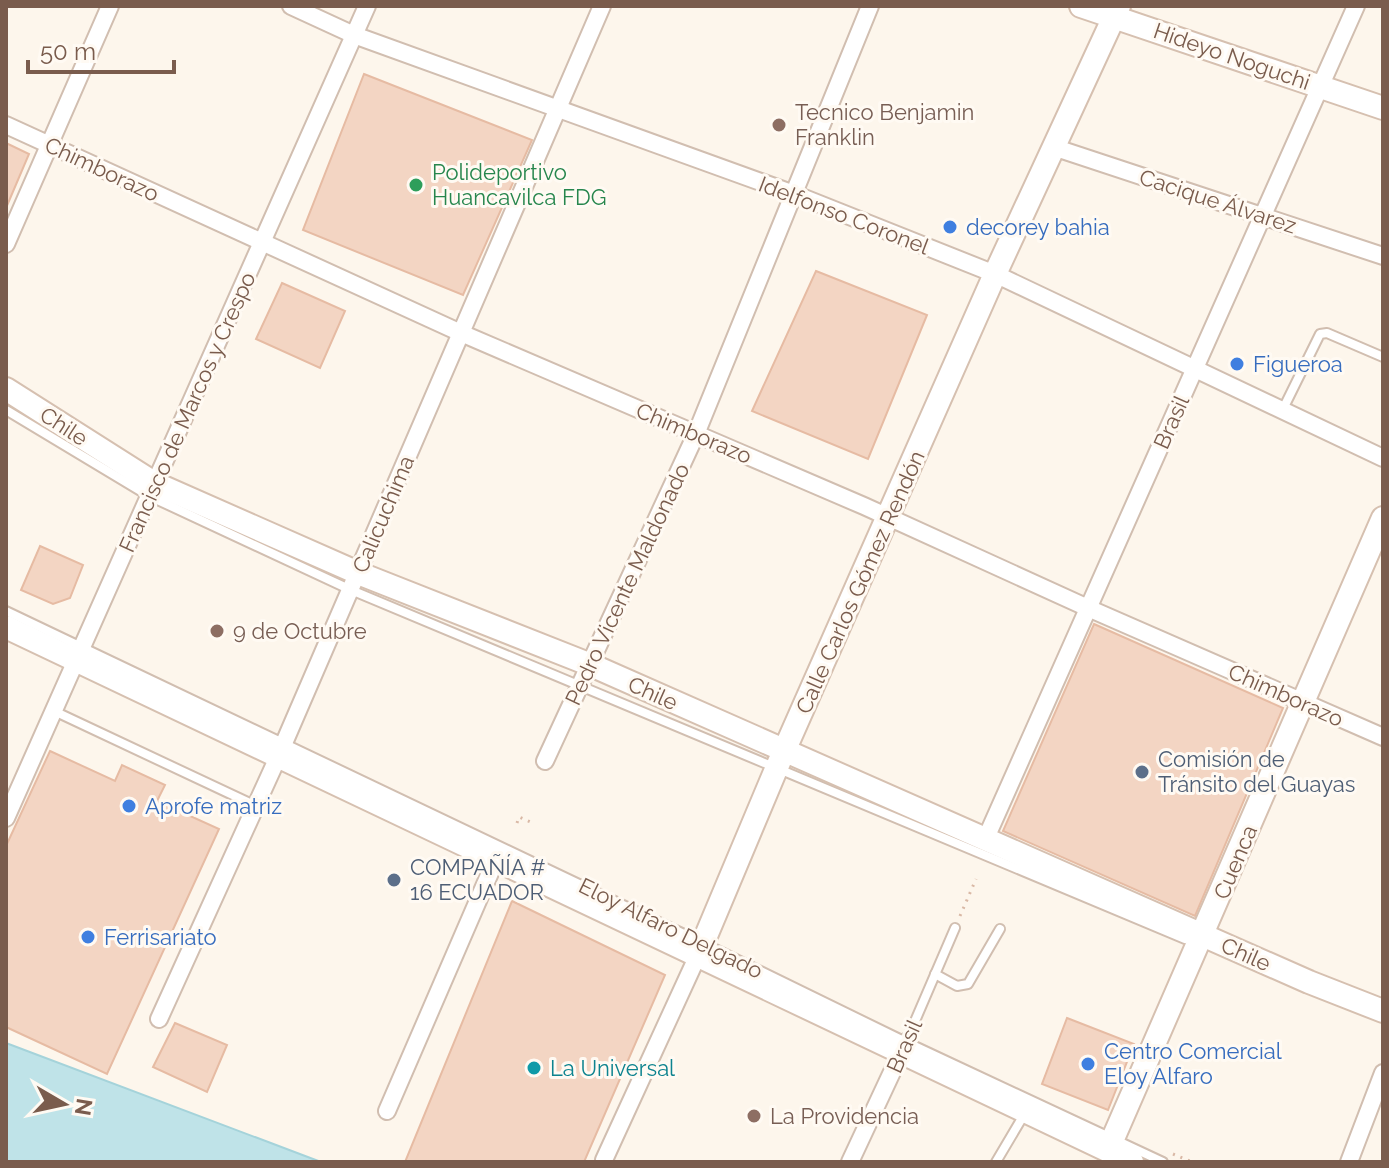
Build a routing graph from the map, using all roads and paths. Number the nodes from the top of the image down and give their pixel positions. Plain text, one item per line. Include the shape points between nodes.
1 (110, 6) edge
2 (291, 6) edge
3 (367, 6) edge
4 (602, 6) edge
5 (870, 6) edge
6 (1081, 6) edge
7 (1356, 6) edge
8 (1117, 11) edge
9 (354, 35) junction
10 (1320, 86) junction
11 (558, 107) junction
12 (1383, 108) edge
13 (6, 125) edge
14 (49, 145) junction
15 (1053, 147) junction
16 (794, 194) junction
17 (1263, 215) junction
18 (262, 242) junction
19 (6, 244) edge
20 (1383, 256) edge
21 (995, 274) junction
22 (461, 333) junction
23 (1383, 357) edge
24 (1195, 367) junction
25 (6, 389) edge
26 (1283, 409) junction
27 (6, 410) edge
28 (696, 434) junction
29 (1383, 458) edge
30 (152, 490) junction
31 (889, 518) junction
32 (1383, 518) edge
33 (354, 581) junction
34 (1088, 608) junction
35 (6, 611) edge
36 (6, 627) edge
37 (80, 653) junction
38 (591, 665) junction
39 (581, 685) junction
40 (1303, 702) junction
41 (54, 711) junction
42 (1383, 737) edge
43 (281, 750) junction
44 (781, 759) junction
45 (545, 761) dead end
46 (256, 806) junction
47 (6, 818) edge
48 (517, 823) dead end
49 (535, 824) dead end
50 (986, 838) junction
51 (496, 859) junction
52 (976, 879) dead end
53 (955, 928) joint
54 (1000, 929) dead end
55 (1202, 940) junction
56 (700, 949) junction
57 (935, 974) junction
58 (1383, 1011) edge
59 (159, 1019) dead end
60 (904, 1047) junction
61 (1383, 1073) edge
62 (387, 1111) dead end
63 (1025, 1112) junction
64 (1108, 1150) edge
65 (604, 1160) dead end
66 (850, 1162) edge
67 (996, 1162) edge
68 (1132, 1162) edge
69 (1163, 1162) edge
70 (1349, 1162) edge

1 - 14 street
2 - 9 street, Idelfonso Coronel
3 - 9 street, Francisco de Marcos y Crespo
4 - 11 street, Calicuchima
5 - 16 street, Pedro Vicente Maldonado
6 - 8 main road, Hideyo Noguchi
7 - 10 street, Brasil
8 - 10 main road, Hideyo Noguchi
8 - 15 main road, Calle Carlos Gómez Rendón
9 - 11 street, Idelfonso Coronel
9 - 18 street, Francisco de Marcos y Crespo
10 - 12 main road, Hideyo Noguchi
10 - 17 street, Brasil
11 - 16 street, Idelfonso Coronel
11 - 22 street, Calicuchima
13 - 14 street, Chimborazo
14 - 18 street, Chimborazo
14 - 19 street
15 - 17 street, Cacique Álvarez
15 - 21 main road, Calle Carlos Gómez Rendón
16 - 21 street, Idelfonso Coronel
16 - 28 street, Pedro Vicente Maldonado
17 - 20 street, Cacique Álvarez
17 - 24 street, Brasil
18 - 22 street, Chimborazo
18 - 30 street, Francisco de Marcos y Crespo
21 - 24 street, Idelfonso Coronel
21 - 31 main road, Calle Carlos Gómez Rendón
22 - 28 street, Chimborazo
22 - 33 street, Calicuchima
23 - 26 lane via 1320,334
24 - 26 street, Idelfonso Coronel
24 - 34 street, Brasil
25 - 30 main road, Chile
26 - 29 street, Idelfonso Coronel
27 - 30 lane, Chile
28 - 31 street, Chimborazo
28 - 38 street, Pedro Vicente Maldonado
30 - 33 main road, Chile
30 - 37 street, Francisco de Marcos y Crespo
31 - 34 street, Chimborazo
31 - 44 main road, Calle Carlos Gómez Rendón
32 - 40 main road, Cuenca
33 - 38 main road, Chile
33 - 39 lane, Chile
33 - 43 street, Calicuchima
34 - 40 street, Chimborazo
34 - 50 street, Brasil
35 - 37 lane, Eloy Alfaro Delgado
36 - 37 main road, Eloy Alfaro Delgado
37 - 41 street, Francisco de Marcos y Crespo
37 - 43 main road, Eloy Alfaro Delgado
38 - 39 street, Pedro Vicente Maldonado
38 - 44 main road, Chile
39 - 44 lane, Chile
39 - 45 street, Pedro Vicente Maldonado
40 - 42 street, Chimborazo
40 - 55 main road, Cuenca
41 - 46 lane
41 - 47 street, Francisco de Marcos y Crespo
43 - 46 street, Calicuchima
43 - 51 main road, Eloy Alfaro Delgado
43 - 56 lane, Eloy Alfaro Delgado
44 - 50 main road, Chile
44 - 55 lane, Chile
44 - 56 main road, Calle Carlos Gómez Rendón
46 - 59 street, Calicuchima
48 - 49 path via 519,817
50 - 55 main road, Chile
51 - 56 main road, Eloy Alfaro Delgado
51 - 62 street
52 - 53 path
53 - 57 lane, Brasil
54 - 57 lane via 968,984 957,986
55 - 58 main road, Chile
55 - 64 main road, Cuenca
56 - 60 main road, Eloy Alfaro Delgado
56 - 65 street, Calle Carlos Gómez Rendón
57 - 60 lane, Brasil
60 - 63 main road, Eloy Alfaro Delgado
60 - 64 lane, Eloy Alfaro Delgado
60 - 66 street, Brasil
61 - 70 street
63 - 64 main road, Eloy Alfaro Delgado
63 - 67 lane
64 - 68 main road, Eloy Alfaro Delgado
64 - 69 lane, Eloy Alfaro Delgado

